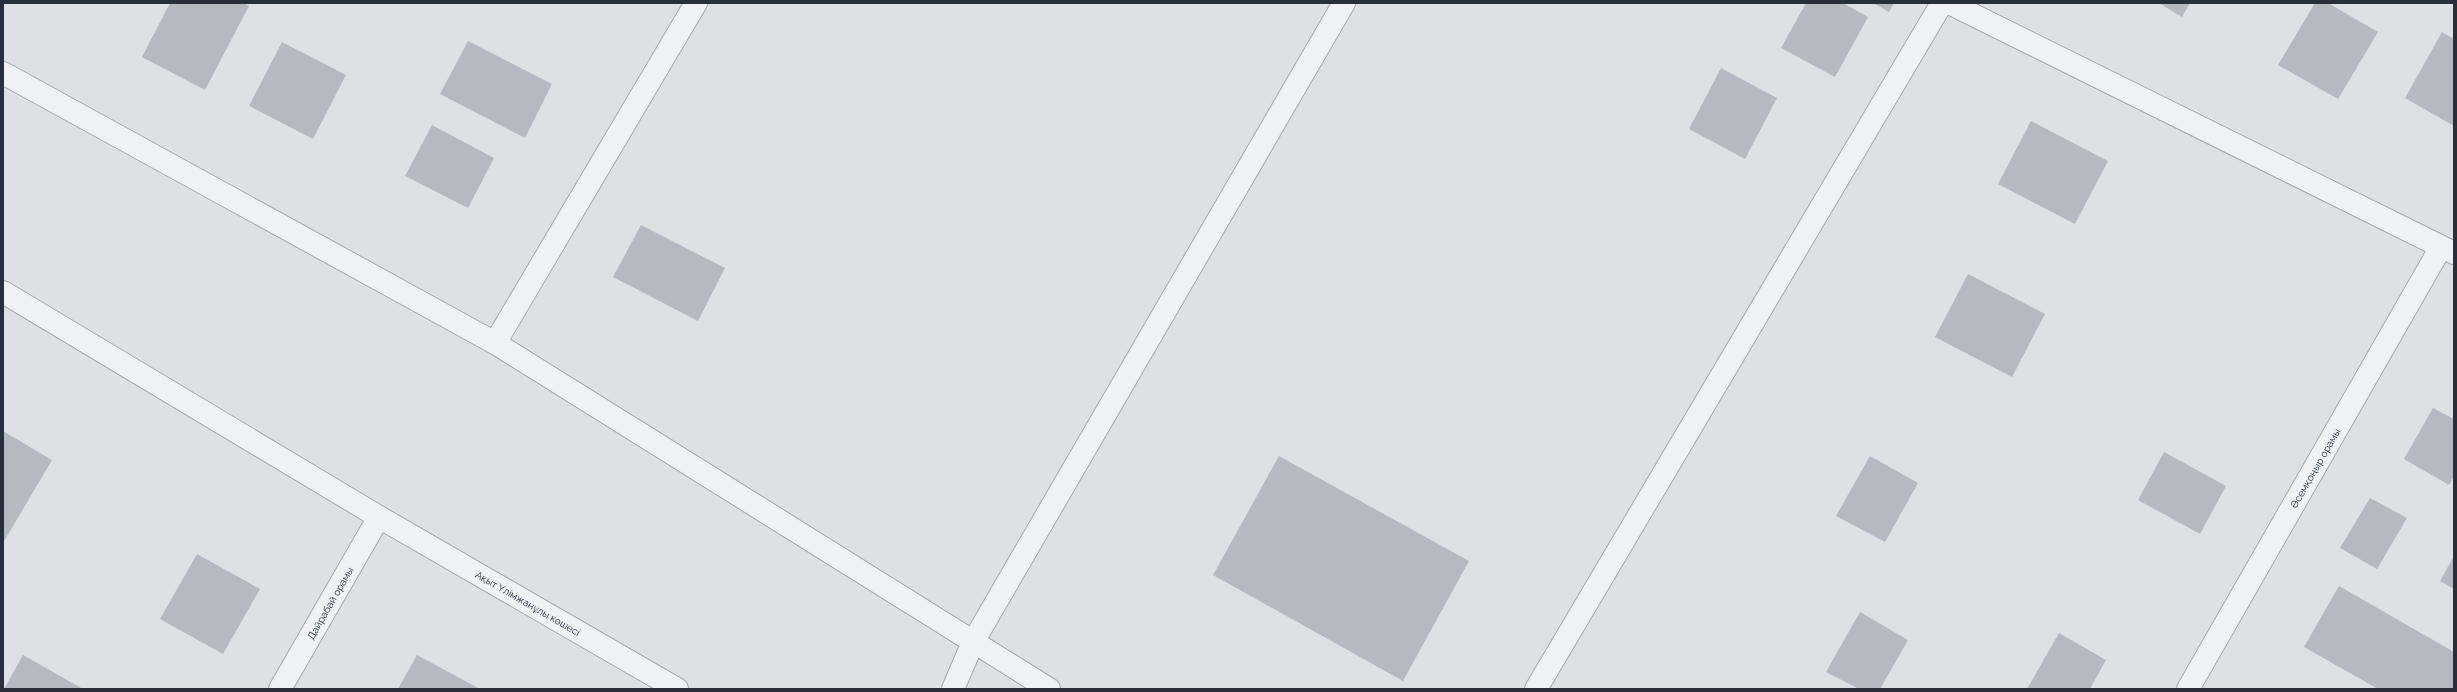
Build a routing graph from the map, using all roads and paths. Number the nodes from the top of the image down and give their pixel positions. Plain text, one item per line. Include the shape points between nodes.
1 (696, 3) edge
2 (1344, 3) edge
3 (1942, 3) edge
4 (1948, 3) edge
5 (3, 74) edge
6 (2448, 250) edge
7 (3, 292) edge
8 (495, 343) junction
9 (379, 517) junction
10 (973, 642) junction
11 (280, 689) edge
12 (677, 689) edge
13 (953, 689) edge
14 (1049, 689) edge
15 (1536, 689) edge
16 (2188, 689) edge

1 - 8 street
2 - 10 street
3 - 15 street
4 - 6 street
5 - 8 street
6 - 16 street, Әсемқоңыр орамы
7 - 9 street, Ақыт Үлімжанұлы көшесі
8 - 10 street
9 - 11 street, Дайрабай орамы
9 - 12 street, Ақыт Үлімжанұлы көшесі
10 - 13 street
10 - 14 street

